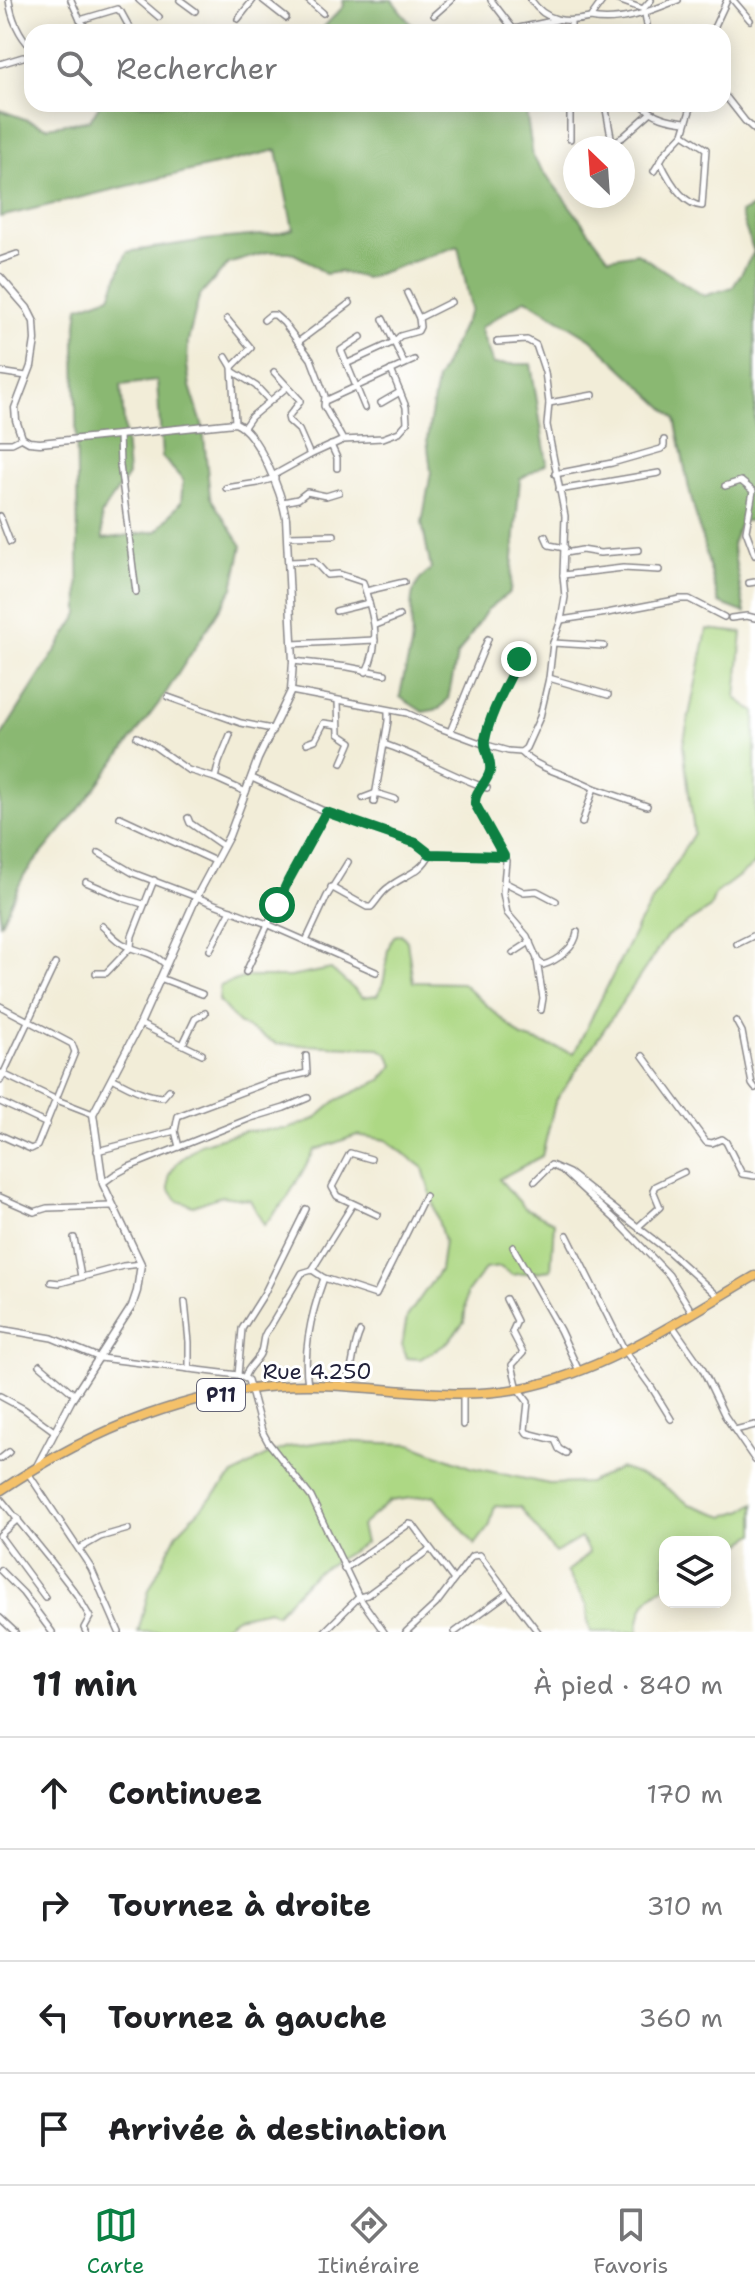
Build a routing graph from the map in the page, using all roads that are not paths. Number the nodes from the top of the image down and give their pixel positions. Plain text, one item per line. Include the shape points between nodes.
1 (9, 0) edge
2 (71, 0) edge
3 (139, 0) edge
4 (180, 0) edge
5 (253, 0) edge
6 (263, 0) edge
7 (308, 0) edge
8 (451, 0) edge
9 (491, 0) edge
10 (531, 0) edge
11 (603, 0) edge
12 (618, 0) edge
13 (651, 0) edge
14 (678, 0) edge
15 (727, 0) edge
16 (733, 0) edge
17 (195, 11) dead end
18 (644, 11) junction
19 (323, 13) dead end
20 (434, 15) dead end
21 (159, 17) dead end
22 (286, 18) dead end
23 (590, 18) junction
24 (238, 19) dead end
25 (80, 20) junction
26 (558, 20) junction
27 (750, 20) dead end
28 (571, 22) joint
29 (83, 24) edge
30 (128, 24) edge
31 (507, 24) edge
32 (541, 24) edge
33 (647, 24) edge
34 (716, 24) edge
35 (24, 37) edge
36 (23, 57) dead end
37 (0, 64) edge
38 (731, 103) edge
39 (570, 112) edge
40 (607, 112) edge
41 (689, 112) edge
42 (650, 113) joint
43 (685, 122) junction
44 (755, 130) edge
45 (683, 134) junction
46 (570, 136) edge
47 (611, 136) edge
48 (624, 136) edge
49 (660, 161) junction
50 (654, 171) dead end
51 (17, 254) dead end
52 (0, 260) edge
53 (0, 277) edge
54 (407, 293) dead end
55 (451, 302) dead end
56 (350, 303) dead end
57 (419, 318) junction
58 (227, 319) dead end
59 (383, 319) dead end
60 (264, 320) dead end
61 (361, 337) dead end
62 (298, 342) junction
63 (394, 342) junction
64 (497, 342) dead end
65 (226, 357) dead end
66 (414, 360) dead end
67 (404, 363) junction
68 (346, 364) junction
69 (233, 369) junction
70 (391, 370) junction
71 (0, 372) edge
72 (274, 372) dead end
73 (26, 376) junction
74 (355, 386) junction
75 (287, 387) junction
76 (400, 392) junction
77 (593, 395) dead end
78 (269, 400) junction
79 (324, 402) junction
80 (381, 403) dead end
81 (549, 403) junction
82 (365, 408) dead end
83 (235, 423) junction
84 (244, 427) junction
85 (119, 435) junction
86 (22, 438) junction
87 (343, 440) junction
88 (664, 440) dead end
89 (0, 443) edge
90 (331, 445) junction
91 (310, 455) junction
92 (337, 468) dead end
93 (659, 473) dead end
94 (555, 474) junction
95 (274, 477) junction
96 (725, 486) dead end
97 (226, 488) dead end
98 (559, 490) junction
99 (339, 492) dead end
100 (283, 502) junction
101 (0, 516) edge
102 (334, 535) dead end
103 (287, 536) junction
104 (545, 536) dead end
105 (6, 538) edge
106 (639, 550) dead end
107 (565, 551) junction
108 (755, 555) edge
109 (289, 562) junction
110 (659, 570) dead end
111 (563, 575) junction
112 (404, 582) dead end
113 (366, 591) junction
114 (136, 592) dead end
115 (369, 603) junction
116 (336, 611) dead end
117 (399, 616) dead end
118 (755, 618) edge
119 (561, 620) junction
120 (376, 625) junction
121 (488, 639) dead end
122 (375, 640) junction
123 (553, 643) junction
124 (292, 644) junction
125 (604, 646) dead end
126 (519, 659) dead end
127 (293, 661) junction
128 (366, 672) junction
129 (385, 674) dead end
130 (549, 678) junction
131 (291, 691) junction
132 (608, 695) dead end
133 (168, 697) dead end
134 (338, 701) junction
135 (388, 710) junction
136 (338, 725) junction
137 (272, 729) junction
138 (450, 732) junction
139 (230, 735) dead end
140 (137, 737) dead end
141 (307, 743) dead end
142 (384, 744) junction
143 (483, 744) junction
144 (521, 752) junction
145 (342, 763) dead end
146 (215, 778) junction
147 (252, 778) junction
148 (485, 787) junction
149 (594, 788) junction
150 (246, 792) junction
151 (376, 793) junction
152 (363, 798) dead end
153 (395, 799) dead end
154 (374, 802) dead end
155 (647, 806) dead end
156 (326, 812) junction
157 (120, 817) dead end
158 (188, 818) dead end
159 (582, 823) dead end
160 (223, 846) junction
161 (99, 853) dead end
162 (430, 854) junction
163 (504, 856) junction
164 (215, 861) junction
165 (348, 862) dead end
166 (154, 880) junction
167 (86, 882) dead end
168 (504, 882) junction
169 (331, 887) junction
170 (197, 896) junction
171 (556, 901) dead end
172 (143, 904) junction
173 (231, 910) junction
174 (267, 924) junction
175 (102, 926) dead end
176 (577, 932) dead end
177 (755, 935) edge
178 (306, 941) junction
179 (530, 942) junction
180 (737, 944) dead end
181 (131, 947) junction
182 (210, 950) dead end
183 (513, 953) dead end
184 (536, 955) junction
185 (55, 964) dead end
186 (165, 964) junction
187 (246, 972) dead end
188 (376, 972) dead end
189 (96, 973) dead end
190 (160, 977) junction
191 (202, 994) dead end
192 (0, 1006) edge
193 (541, 1010) dead end
194 (205, 1013) dead end
195 (736, 1021) dead end
196 (28, 1022) junction
197 (140, 1024) junction
198 (183, 1044) junction
199 (202, 1054) dead end
200 (306, 1056) dead end
201 (643, 1056) dead end
202 (1, 1076) edge
203 (111, 1077) junction
204 (755, 1088) edge
205 (169, 1090) dead end
206 (308, 1098) dead end
207 (57, 1100) junction
208 (0, 1102) edge
209 (93, 1114) junction
210 (47, 1124) junction
211 (175, 1131) junction
212 (0, 1135) edge
213 (179, 1147) junction
214 (97, 1151) junction
215 (371, 1159) dead end
216 (562, 1171) junction
217 (684, 1172) dead end
218 (755, 1176) edge
219 (535, 1181) dead end
220 (103, 1184) junction
221 (425, 1196) dead end
222 (0, 1197) edge
223 (353, 1204) junction
224 (111, 1206) junction
225 (306, 1209) dead end
226 (378, 1215) dead end
227 (639, 1226) junction
228 (567, 1235) dead end
229 (74, 1238) dead end
230 (513, 1247) dead end
231 (141, 1264) junction
232 (312, 1270) junction
233 (753, 1275) edge
234 (81, 1277) junction
235 (324, 1278) junction
236 (51, 1282) dead end
237 (719, 1297) junction
238 (506, 1299) dead end
239 (185, 1302) dead end
240 (692, 1312) junction
241 (672, 1324) junction
242 (0, 1329) edge
243 (360, 1332) dead end
244 (625, 1351) junction
245 (100, 1358) junction
246 (40, 1365) dead end
247 (189, 1369) junction
248 (579, 1372) junction
249 (241, 1376) junction
250 (308, 1385) junction
251 (342, 1386) junction
252 (518, 1389) junction
253 (251, 1390) junction
254 (463, 1394) junction
255 (75, 1395) junction
256 (0, 1396) edge
257 (671, 1419) dead end
258 (463, 1425) dead end
259 (755, 1425) edge
260 (735, 1430) junction
261 (54, 1431) junction
262 (9, 1452) dead end
263 (566, 1453) dead end
264 (0, 1459) edge
265 (755, 1460) edge
266 (37, 1466) junction
267 (27, 1473) junction
268 (0, 1491) edge
269 (0, 1498) edge
270 (18, 1519) junction
271 (128, 1529) dead end
272 (0, 1535) edge
273 (79, 1549) junction
274 (430, 1549) junction
275 (344, 1569) junction
276 (0, 1570) edge
277 (454, 1580) junction
278 (508, 1593) junction
279 (45, 1597) dead end
280 (359, 1597) junction
281 (0, 1618) edge
282 (536, 1631) edge
283 (15, 1632) edge
284 (52, 1632) edge
285 (86, 1632) edge
286 (119, 1632) edge
287 (324, 1632) edge
288 (384, 1632) edge
289 (406, 1632) edge
290 (455, 1632) edge

1 - 35 street
2 - 25 street
3 - 21 street
4 - 17 street
5 - 24 street
6 - 22 street
7 - 19 street
8 - 20 street
9 - 31 street
10 - 26 street
11 - 23 street
12 - 18 street
13 - 18 street
14 - 18 street
15 - 34 street
16 - 27 street
18 - 23 street via 624,18
18 - 33 street
23 - 28 street
25 - 29 street
25 - 30 street via 117,9
26 - 28 street
26 - 32 street
36 - 37 street
38 - 44 street
39 - 46 street
40 - 47 street
41 - 43 street
42 - 43 street
42 - 48 street
43 - 45 street
45 - 49 street
45 - 49 street via 707,153 702,206 687,199
49 - 50 street
51 - 52 street
53 - 73 street via 34,322
54 - 57 street
55 - 57 street
56 - 62 street
57 - 63 street via 418,331
58 - 69 street via 251,348
59 - 63 street
60 - 62 street via 275,315
61 - 68 street via 342,348
62 - 79 street via 311,359
63 - 67 street
63 - 68 street
64 - 81 street via 527,340 536,345
65 - 69 street
66 - 67 street
67 - 70 street
68 - 74 street
69 - 78 street
69 - 83 street
70 - 74 street
70 - 76 street
71 - 73 street
72 - 75 street
73 - 86 street via 15,408
74 - 79 street
74 - 82 street
75 - 78 street
75 - 91 street via 300,402 289,421
76 - 80 street
76 - 87 street via 407,423 399,432
77 - 81 street
78 - 84 street
79 - 87 street
81 - 94 street
83 - 84 street
83 - 85 street
84 - 95 street
85 - 86 street via 40,443
85 - 114 street
86 - 89 street
87 - 90 street
88 - 94 street via 661,449
90 - 91 street
90 - 92 street
91 - 95 street
93 - 98 street
94 - 98 street
95 - 97 street
95 - 100 street
96 - 108 street via 741,481 753,491 746,531
98 - 107 street
99 - 100 street via 310,492
100 - 103 street
101 - 105 street
102 - 103 street
103 - 109 street
104 - 107 street via 549,545
106 - 107 street
107 - 111 street
109 - 113 street via 314,561 327,575 361,580
109 - 124 street
110 - 111 street
111 - 119 street
112 - 113 street
113 - 115 street
115 - 116 street
115 - 120 street
117 - 120 street
118 - 119 street via 728,618 680,599
119 - 123 street
120 - 122 street
121 - 138 street
122 - 124 street
122 - 128 street
123 - 125 street
123 - 130 street
124 - 127 street
126 - 143 street
127 - 128 street
127 - 131 street
128 - 129 street
130 - 132 street
130 - 144 street via 540,717
131 - 134 street
131 - 137 street
133 - 137 street
134 - 135 street
134 - 136 street
135 - 138 street
135 - 142 street
136 - 141 street via 324,723 315,740
136 - 145 street via 339,734 351,742
137 - 147 street
138 - 143 street
139 - 146 street
140 - 146 street via 188,770
142 - 148 street
142 - 151 street
143 - 144 street
143 - 148 street via 490,764
144 - 149 street
146 - 150 street
147 - 150 street
147 - 156 street
148 - 163 street via 476,794 475,804
149 - 155 street
149 - 159 street
150 - 160 street
151 - 152 street
151 - 153 street
151 - 154 street
156 - 162 street via 416,843
156 - 174 street
157 - 164 street
158 - 160 street
160 - 164 street
161 - 166 street
162 - 163 street
162 - 169 street via 423,866 390,886 371,907
163 - 168 street
164 - 170 street
165 - 169 street
166 - 170 street
166 - 172 street
167 - 172 street
168 - 171 street
168 - 179 street via 507,913
169 - 178 street
170 - 173 street
170 - 186 street
172 - 181 street
173 - 174 street
173 - 182 street
174 - 178 street
174 - 187 street
175 - 181 street
176 - 184 street via 575,943 549,963 540,964
177 - 180 street
178 - 188 street
179 - 183 street
179 - 184 street
181 - 186 street
181 - 189 street via 106,973
184 - 193 street
185 - 196 street
186 - 190 street
190 - 191 street
190 - 197 street
192 - 196 street
194 - 198 street via 195,1019
195 - 204 street
196 - 202 street
196 - 207 street via 75,1048
197 - 198 street
197 - 203 street
198 - 199 street
200 - 211 street via 307,1073 182,1113
201 - 218 street via 706,1142 722,1139 742,1174
202 - 207 street
203 - 205 street via 158,1097
203 - 209 street
206 - 213 street
207 - 209 street
207 - 210 street
208 - 210 street
209 - 214 street
210 - 212 street via 31,1149
211 - 213 street
211 - 214 street
213 - 220 street
214 - 220 street
215 - 223 street via 350,1153 332,1187
216 - 219 street via 551,1165
216 - 227 street
216 - 240 street via 669,1275
217 - 227 street via 655,1186 660,1207
220 - 224 street
221 - 235 street via 376,1295
222 - 224 street via 34,1212
223 - 226 street
223 - 232 street
224 - 231 street
225 - 249 street via 242,1329
227 - 237 street
228 - 244 street
229 - 234 street
230 - 248 street
231 - 234 street
231 - 245 street via 132,1306
232 - 235 street
232 - 249 street via 302,1273 265,1333 260,1353
233 - 237 main road, P11
234 - 236 street
235 - 250 street via 312,1314
237 - 240 main road, P11
238 - 252 street via 517,1321 512,1332 523,1353 512,1365
239 - 247 street
240 - 241 main road, P11
241 - 244 main road, P11
241 - 260 street
242 - 245 street via 52,1338
243 - 251 street via 351,1374
244 - 248 main road, P11
244 - 257 street
245 - 247 street
245 - 255 street
246 - 255 street
247 - 249 street
248 - 252 main road, P11
249 - 253 street
250 - 251 main road, Rue 4.250 / P11
250 - 253 main road, Rue 4.250 / P11
251 - 254 main road, Rue 4.250 / P11
252 - 254 main road, P11
252 - 263 street via 528,1402 526,1432 555,1440
253 - 266 main road, Rue 4.250 / P11 via 191,1401 131,1421
253 - 275 street via 262,1431 311,1497
254 - 258 street
255 - 261 street
256 - 261 street
259 - 260 street
260 - 265 street
261 - 266 street
262 - 264 street
266 - 267 main road, Rue 4.250 / P11
267 - 268 main road, Rue 4.250 / P11
267 - 273 street
269 - 270 street
270 - 272 street
270 - 285 street via 89,1615
271 - 273 street
272 - 279 street
273 - 286 street
274 - 275 street via 409,1524
274 - 277 street
274 - 280 street
275 - 280 street
276 - 284 street
277 - 278 street via 476,1554
277 - 289 street
278 - 282 street
278 - 290 street
280 - 287 street
280 - 288 street
281 - 283 street

